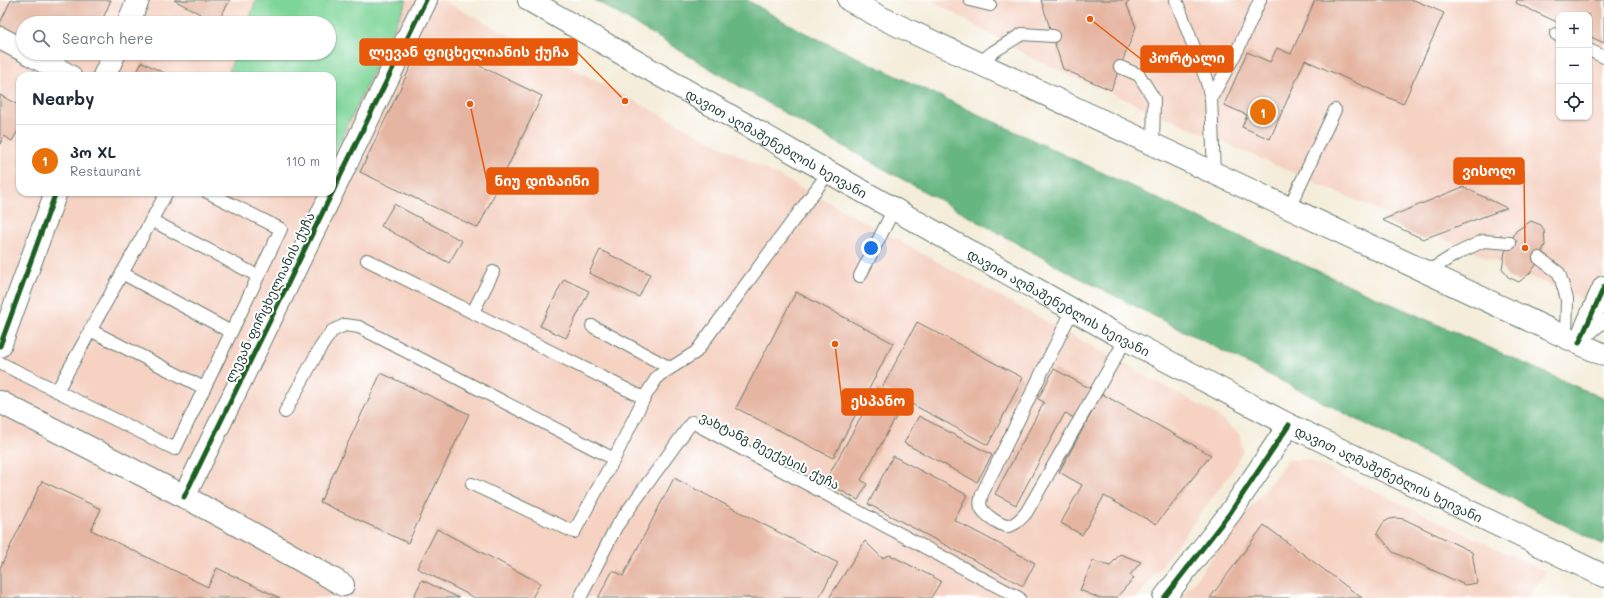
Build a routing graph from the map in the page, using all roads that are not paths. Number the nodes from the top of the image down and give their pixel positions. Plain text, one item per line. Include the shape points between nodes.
1 (138, 0) edge
2 (426, 0) edge
3 (529, 0) edge
4 (850, 0) edge
5 (970, 0) edge
6 (1176, 0) edge
7 (1260, 0) edge
8 (990, 5) dead end
9 (131, 16) edge
10 (1053, 36) dead end
11 (0, 38) edge
12 (16, 46) edge
13 (1592, 51) edge
14 (1604, 57) edge
15 (41, 60) edge
16 (112, 60) edge
17 (979, 63) junction
18 (1120, 66) dead end
19 (63, 72) edge
20 (106, 72) edge
21 (1211, 98) junction
22 (1335, 110) dead end
23 (1153, 144) junction
24 (829, 172) junction
25 (1214, 173) junction
26 (336, 185) edge
27 (55, 196) edge
28 (165, 196) edge
29 (215, 196) edge
30 (331, 196) edge
31 (1289, 208) junction
32 (894, 209) junction
33 (151, 220) junction
34 (1510, 243) dead end
35 (1539, 258) dead end
36 (367, 260) dead end
37 (493, 272) dead end
38 (1427, 272) junction
39 (122, 273) junction
40 (258, 276) junction
41 (860, 276) dead end
42 (1604, 287) edge
43 (1072, 310) junction
44 (473, 312) junction
45 (1604, 321) edge
46 (592, 326) dead end
47 (90, 330) junction
48 (231, 332) junction
49 (1126, 339) junction
50 (1573, 340) junction
51 (0, 346) edge
52 (1604, 355) edge
53 (0, 363) edge
54 (670, 368) junction
55 (204, 388) junction
56 (57, 391) junction
57 (644, 398) junction
58 (0, 402) edge
59 (285, 412) dead end
60 (1289, 425) junction
61 (614, 458) junction
62 (472, 484) dead end
63 (184, 497) junction
64 (1604, 576) edge
65 (340, 592) edge
66 (580, 598) edge
67 (1019, 598) edge
68 (1164, 598) edge

1 - 9 main road
2 - 26 main road, ლევან ფირცხელიანის ქუჩა
3 - 24 main road, დავით აღმაშენებლის ხეივანი
4 - 17 main road via 882,18
5 - 8 lane
6 - 21 lane
7 - 21 lane via 1238,49
10 - 17 lane via 1022,34
11 - 12 main road
13 - 14 lane
15 - 19 main road
16 - 20 main road
17 - 23 main road
18 - 23 lane via 1138,75 1154,99
21 - 25 lane
22 - 31 lane
23 - 25 main road
24 - 32 main road, დავით აღმაშენებლის ხეივანი
24 - 54 lane via 696,352
25 - 31 main road
27 - 51 main road
28 - 33 lane
29 - 40 lane via 281,229
30 - 63 main road, ლევან ფირცხელიანის ქუჩა
31 - 38 main road
32 - 41 lane
32 - 43 main road, დავით აღმაშენებლის ხეივანი
33 - 39 lane
33 - 40 lane
34 - 38 lane via 1483,241
35 - 50 lane via 1558,273 1561,280 1567,299
36 - 44 lane
37 - 44 lane
38 - 50 main road
39 - 47 lane
39 - 48 lane
40 - 48 lane
42 - 50 main road
43 - 49 main road, დავით აღმაშენებლის ხეივანი
43 - 49 lane via 982,494 981,507 986,515 1008,526 1017,523 1026,513
44 - 57 lane
45 - 50 lane
46 - 54 lane
47 - 55 lane
47 - 56 lane
48 - 55 lane
49 - 60 main road, დავით აღმაშენებლის ხეივანი
50 - 52 main road
53 - 56 lane
54 - 57 lane via 658,376
55 - 56 lane via 175,449
57 - 61 lane
58 - 63 main road
59 - 61 lane via 320,348 332,331 345,324 359,327
60 - 64 main road, დავით აღმაშენებლის ხეივანი
60 - 68 main road via 1230,513
61 - 62 lane via 574,532
63 - 65 main road via 290,554
66 - 67 lane, ვახტანგ მეექვსის ქუჩა via 616,527 692,422

